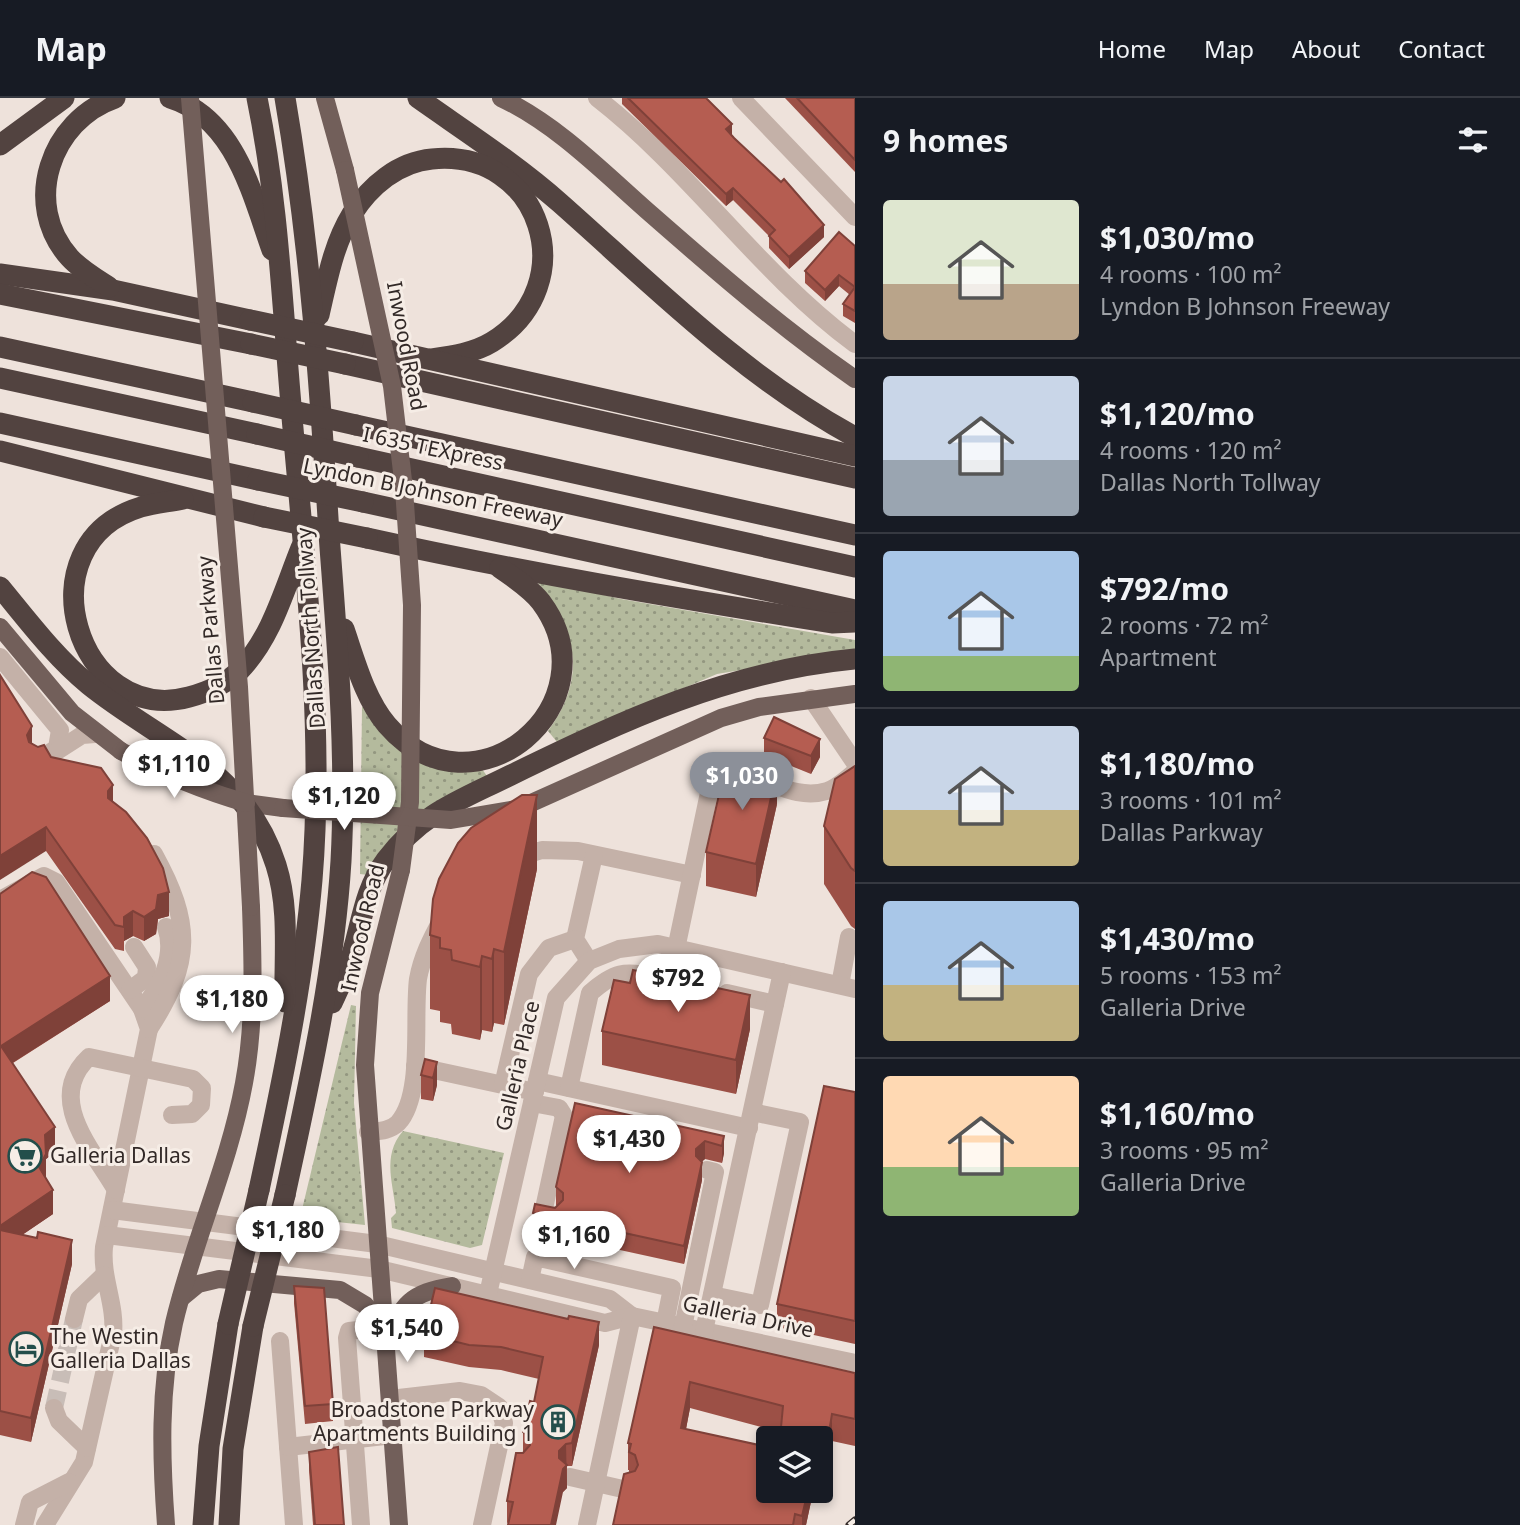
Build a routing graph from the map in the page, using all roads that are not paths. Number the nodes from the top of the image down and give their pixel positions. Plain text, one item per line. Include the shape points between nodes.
1 (64, 98) edge
2 (115, 98) edge
3 (170, 98) edge
4 (190, 98) edge
5 (257, 98) edge
6 (285, 98) edge
7 (325, 98) edge
8 (418, 98) edge
9 (597, 98) edge
10 (741, 98) edge
11 (505, 100) edge
12 (0, 145) edge
13 (855, 217) edge
14 (279, 272) junction
15 (0, 274) edge
16 (113, 290) junction
17 (0, 294) edge
18 (316, 328) junction
19 (855, 344) edge
20 (0, 348) edge
21 (431, 359) junction
22 (0, 379) edge
23 (855, 379) edge
24 (0, 423) edge
25 (855, 437) edge
26 (0, 451) edge
27 (855, 456) edge
28 (855, 478) edge
29 (183, 499) junction
30 (855, 535) edge
31 (303, 543) junction
32 (855, 567) edge
33 (500, 568) junction
34 (0, 587) edge
35 (334, 600) junction
36 (855, 610) edge
37 (855, 622) edge
38 (0, 627) edge
39 (0, 657) edge
40 (855, 659) edge
41 (855, 694) edge
42 (811, 698) junction
43 (94, 733) junction
44 (855, 763) edge
45 (855, 772) edge
46 (246, 803) junction
47 (409, 819) junction
48 (141, 836) edge
49 (594, 855) junction
50 (505, 865) edge
51 (692, 875) junction
52 (0, 900) edge
53 (452, 904) edge
54 (174, 919) junction
55 (849, 937) dead end
56 (576, 939) junction
57 (134, 947) dead end
58 (676, 948) junction
59 (589, 961) junction
60 (782, 972) junction
61 (671, 981) edge
62 (847, 987) edge
63 (710, 989) edge
64 (130, 990) junction
65 (775, 1004) junction
66 (142, 1009) junction
67 (149, 1028) junction
68 (320, 1031) junction
69 (287, 1059) junction
70 (141, 1066) junction
71 (414, 1066) junction
72 (503, 1085) junction
73 (569, 1088) junction
74 (535, 1092) junction
75 (172, 1115) dead end
76 (751, 1120) junction
77 (368, 1132) junction
78 (707, 1170) dead end
79 (116, 1190) junction
80 (112, 1210) junction
81 (552, 1215) edge
82 (205, 1222) junction
83 (107, 1236) junction
84 (377, 1244) junction
85 (198, 1245) junction
86 (379, 1269) junction
87 (493, 1272) junction
88 (104, 1275) junction
89 (530, 1280) junction
90 (452, 1286) junction
91 (488, 1294) junction
92 (712, 1295) junction
93 (181, 1298) junction
94 (632, 1316) junction
95 (74, 1319) tunnel mouth
96 (665, 1323) junction
97 (384, 1327) junction
98 (683, 1327) junction
99 (705, 1331) junction
100 (280, 1341) dead end
101 (386, 1345) junction
102 (855, 1363) edge
103 (390, 1399) junction
104 (54, 1408) dead end
105 (393, 1435) junction
106 (355, 1439) junction
107 (288, 1447) junction
108 (87, 1448) junction
109 (496, 1460) junction
110 (519, 1465) edge
111 (570, 1477) edge
112 (72, 1481) junction
113 (596, 1483) junction
114 (627, 1490) edge
115 (24, 1525) edge
116 (45, 1525) edge
117 (166, 1525) edge
118 (204, 1525) edge
119 (229, 1525) edge
120 (294, 1525) edge
121 (361, 1525) edge
122 (399, 1525) edge
123 (482, 1525) edge
124 (587, 1525) edge

1 - 12 highway
2 - 16 highway via 96,105 67,130 49,164 46,184 51,222 64,249 83,270
3 - 14 highway via 219,130 233,150
4 - 46 main road, Dallas Parkway, bridge
5 - 14 highway, Dallas North Tollway via 277,214
6 - 18 highway, Dallas North Tollway
7 - 47 main road, Inwood Road, bridge via 379,317 397,421 412,605
8 - 25 highway via 518,169 759,377
9 - 19 street via 665,158 812,309
10 - 13 street
11 - 23 main road via 601,169 812,350
14 - 31 highway, Dallas North Tollway
15 - 16 highway
16 - 21 highway, bridge
17 - 28 highway, bridge via 345,363
18 - 21 highway via 341,234 369,192 386,177 424,160 470,161 510,181 524,197 541,230 542,270 529,306 506,332 473,351
18 - 35 highway, Dallas North Tollway
20 - 30 highway, I 635 TEXpress, bridge
21 - 27 highway
22 - 32 highway, I 635 TEXpress, bridge
24 - 36 highway, Lyndon B Johnson Freeway, bridge
26 - 29 highway
29 - 31 highway via 140,507 116,519 90,545 75,577 74,621 81,640 106,674 140,695 181,699 219,686 238,672 262,642
29 - 33 highway, bridge
31 - 69 highway, Dallas North Tollway via 316,795 312,880
33 - 35 highway via 527,588 547,612 558,642 561,674 552,705 534,733 512,750 482,761 432,758 385,723 362,680
33 - 37 highway via 820,621
34 - 69 highway via 72,670 224,779 256,818 276,865 284,903
35 - 68 highway, Dallas North Tollway via 342,708 342,823 337,912
38 - 43 main road
39 - 43 street via 60,730 57,747 39,761
40 - 68 highway via 769,670 681,697 557,751 412,829 384,863 367,896 349,963
41 - 42 main road
42 - 44 street
42 - 47 main road, bridge via 759,707 685,731 520,808 450,820
43 - 46 main road, bridge via 159,773
45 - 51 street via 830,790 804,795 737,771 720,773 710,788
46 - 47 main road, bridge
46 - 82 main road, Dallas Parkway, bridge via 252,1033 238,1109
47 - 77 main road, Inwood Road, bridge via 366,1027
48 - 54 street via 175,891
49 - 50 street via 542,850
49 - 51 street
49 - 56 street
51 - 58 street
52 - 64 street via 44,876 57,882
53 - 71 street via 427,946 418,979
54 - 66 street via 163,974
54 - 67 street via 181,956 176,977
55 - 62 street
56 - 59 street
56 - 72 street via 549,947 529,974
57 - 64 street via 147,967 146,978
58 - 59 street, Galleria Place via 659,944 619,948
58 - 60 street, Galleria Place
59 - 74 street, Galleria Place via 556,998
60 - 62 street, Galleria Place
60 - 65 street
61 - 73 street via 632,972 617,974 590,993
63 - 65 street
64 - 66 street
65 - 76 street
66 - 67 street
67 - 70 street
68 - 119 highway, Dallas North Tollway, bridge via 253,1326 233,1448
69 - 118 highway, Dallas North Tollway, bridge via 228,1324 209,1446
70 - 75 street via 193,1079 202,1088 201,1105 192,1114
70 - 79 street
70 - 79 street via 89,1057 75,1070 70,1087 74,1116 85,1142
71 - 72 street
71 - 77 street via 410,1104 398,1124
72 - 74 street
73 - 74 street
73 - 76 street
74 - 81 street via 564,1116 543,1213
74 - 87 street, Galleria Place
76 - 92 street
76 - 92 street via 800,1122 760,1305
77 - 84 main road, Inwood Road
78 - 98 street via 715,1171
79 - 80 street
80 - 82 street, Galleria Drive
80 - 83 street
82 - 84 street, Galleria Drive
82 - 85 main road, Dallas Parkway
83 - 85 street, Galleria Drive
83 - 88 street
84 - 86 main road, Inwood Road
84 - 87 street, Galleria Drive
85 - 86 street, Galleria Drive
85 - 93 main road, Dallas Parkway
86 - 90 street, Galleria Drive
86 - 97 main road, Inwood Road
87 - 89 street, Galleria Drive
87 - 91 street, Galleria Place
88 - 95 street via 79,1299
88 - 108 street via 115,1315
89 - 94 street, Galleria Drive via 610,1299
89 - 96 street via 535,1257 672,1288
90 - 91 street, Galleria Drive
90 - 101 main road via 411,1297 395,1320
91 - 94 street, Galleria Drive via 605,1323
92 - 99 street
93 - 97 main road via 198,1284 219,1279 340,1290 365,1305
93 - 117 main road, Dallas Parkway via 162,1417
94 - 96 street, Galleria Drive
94 - 113 street
96 - 98 street, Galleria Drive
97 - 101 main road, Inwood Road
97 - 106 street via 357,1328 349,1331 347,1338
98 - 99 street, Galleria Drive
99 - 102 street, Galleria Drive
100 - 107 street
101 - 103 main road, Inwood Road
103 - 105 main road, Inwood Road
103 - 109 street via 460,1391 491,1400 504,1423
104 - 108 street via 59,1421
105 - 106 street
105 - 122 main road, Inwood Road
106 - 107 street
106 - 121 street
107 - 120 street
108 - 112 street
109 - 110 street
109 - 123 street
111 - 113 street
112 - 115 street via 30,1502
112 - 116 street
113 - 114 street
113 - 124 street

